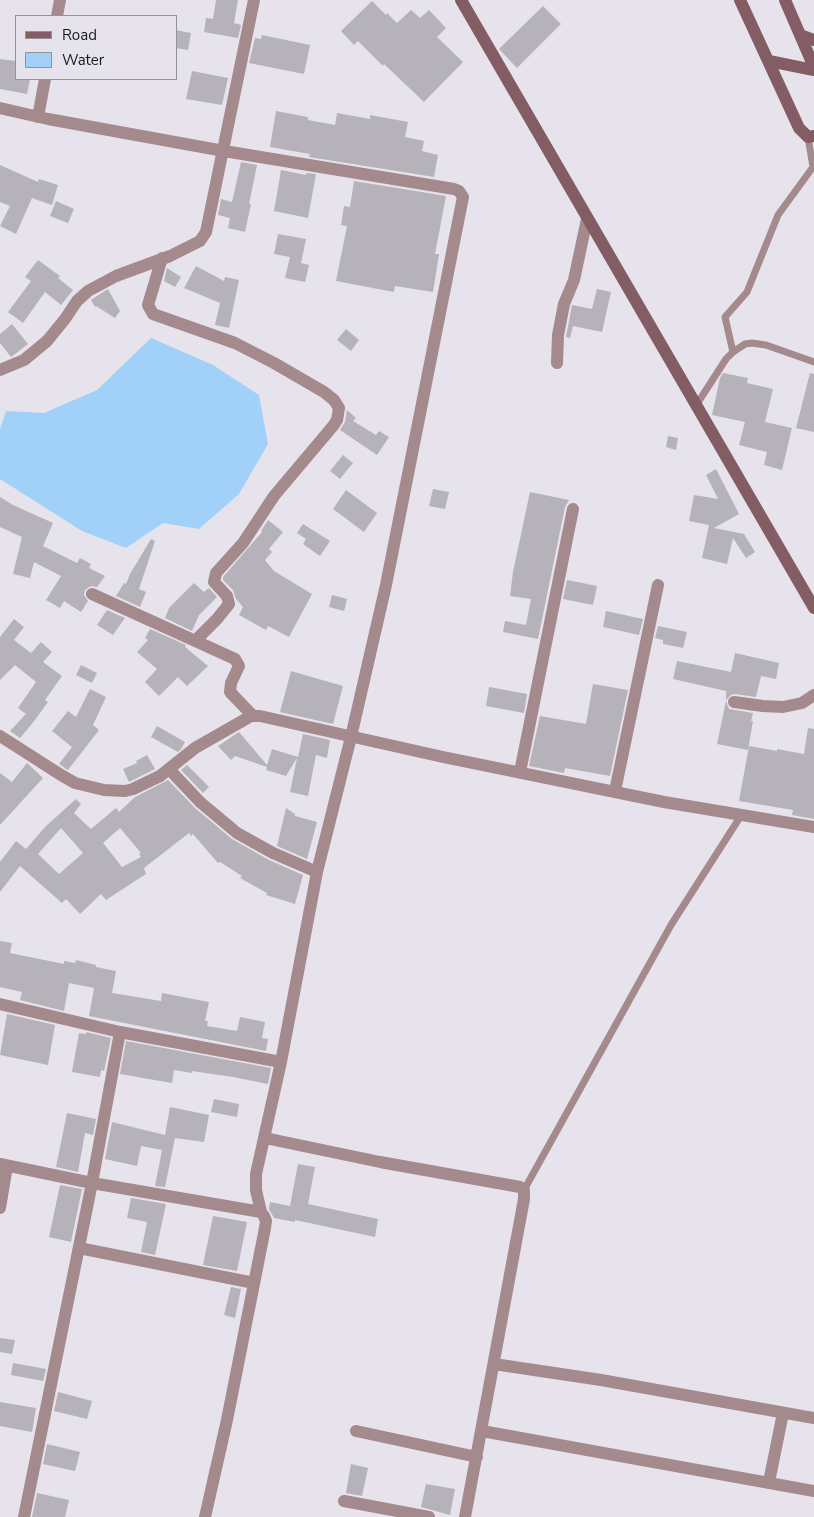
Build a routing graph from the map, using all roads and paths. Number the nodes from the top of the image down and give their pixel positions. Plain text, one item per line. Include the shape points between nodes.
1 (60, 0) edge
2 (254, 0) edge
3 (740, 0) edge
4 (785, 0) edge
5 (464, 2) edge
6 (57, 15) edge
7 (800, 34) junction
8 (814, 40) edge
9 (769, 61) junction
10 (814, 69) edge
11 (45, 80) edge
12 (0, 108) edge
13 (38, 117) junction
14 (811, 136) edge
15 (224, 151) junction
16 (587, 219) junction
17 (162, 258) junction
18 (733, 352) junction
19 (814, 362) edge
20 (557, 363) dead end
21 (0, 370) edge
22 (697, 404) junction
23 (573, 509) dead end
24 (658, 585) dead end
25 (92, 594) dead end
26 (814, 608) edge
27 (196, 640) junction
28 (814, 695) edge
29 (734, 702) dead end
30 (253, 716) junction
31 (0, 736) edge
32 (351, 737) junction
33 (168, 769) junction
34 (520, 772) junction
35 (615, 791) junction
36 (742, 814) junction
37 (814, 827) edge
38 (318, 872) junction
39 (0, 1004) edge
40 (120, 1032) junction
41 (281, 1062) junction
42 (265, 1138) junction
43 (4, 1165) edge
44 (92, 1183) junction
45 (524, 1190) junction
46 (0, 1208) edge
47 (261, 1212) junction
48 (79, 1248) junction
49 (254, 1283) junction
50 (494, 1364) junction
51 (783, 1413) junction
52 (814, 1418) edge
53 (356, 1430) dead end
54 (482, 1431) junction
55 (477, 1457) junction
56 (769, 1482) junction
57 (814, 1491) edge
58 (344, 1501) dead end
59 (24, 1517) edge
60 (205, 1517) edge
61 (428, 1517) edge
62 (464, 1517) edge

1 - 6 street
2 - 15 street
3 - 9 street
4 - 7 street
5 - 16 street
7 - 8 street
7 - 10 street
9 - 10 street
9 - 14 street via 799,128
11 - 13 street
12 - 13 street
13 - 15 street
14 - 18 lane via 813,167 778,215 747,292 726,317
15 - 17 street via 206,232 200,241
15 - 32 street via 454,189 463,197 386,585
16 - 20 street via 574,280 564,304
16 - 22 street
17 - 21 street via 88,291 47,341 24,360
17 - 27 street via 148,305 153,314 235,343 324,392 339,408 333,426 274,496 243,543 216,572 214,582 227,596 229,604
18 - 19 lane via 746,344 759,344
18 - 22 lane
22 - 26 street
23 - 34 street
24 - 35 street
25 - 27 street
27 - 30 street via 235,659 239,666 230,692
28 - 29 street via 802,703 783,706
30 - 32 street
30 - 33 street via 195,748
31 - 33 street via 61,775 104,790 133,789
32 - 34 street
32 - 38 street
33 - 38 street via 236,833 272,853
34 - 35 street
35 - 36 street
36 - 37 street
36 - 45 lane via 670,925
38 - 41 street
39 - 40 street
40 - 41 street
40 - 44 street
41 - 42 street
42 - 45 street via 520,1186
42 - 47 street via 255,1183
43 - 44 street
43 - 46 street
44 - 47 street
44 - 48 street
45 - 50 street
47 - 49 street via 265,1228
48 - 49 street
48 - 59 street
49 - 60 street
50 - 51 street
50 - 54 street
51 - 52 street
51 - 56 street
53 - 55 street
54 - 55 street
54 - 56 street
55 - 62 street
56 - 57 street
58 - 61 street

